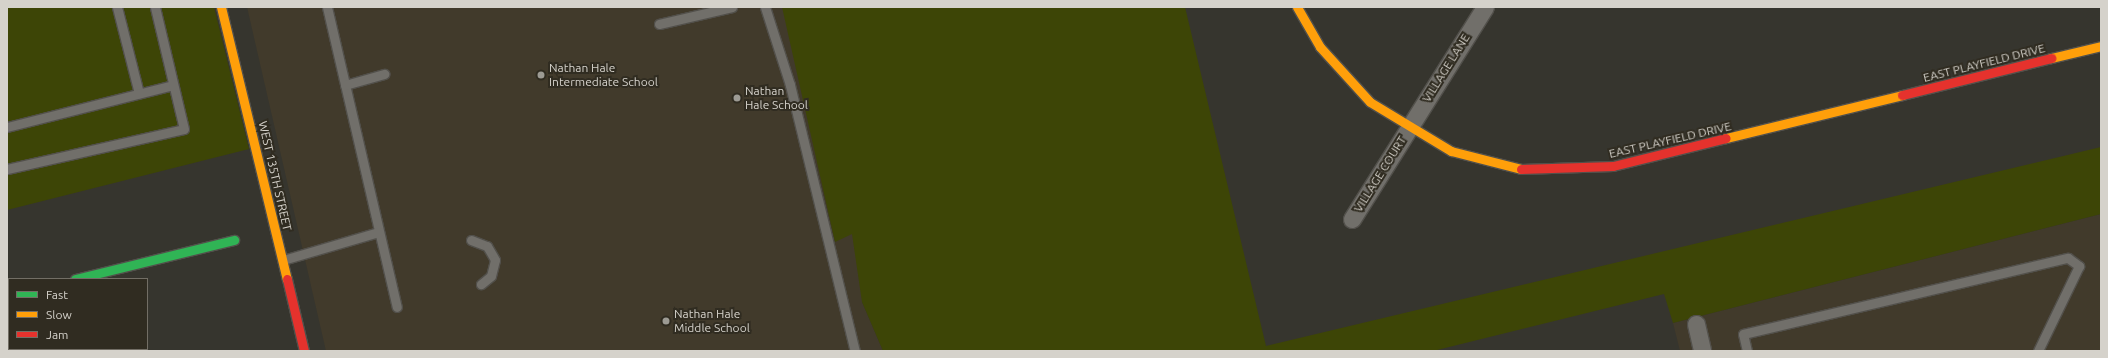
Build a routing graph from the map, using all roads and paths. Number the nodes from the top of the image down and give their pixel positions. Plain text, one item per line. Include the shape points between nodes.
1 (117, 7) edge
2 (155, 7) edge
3 (221, 7) edge
4 (327, 7) edge
5 (732, 7) edge
6 (765, 7) edge
7 (1298, 7) edge
8 (1485, 7) edge
9 (659, 24) dead end
10 (2101, 46) edge
11 (384, 74) dead end
12 (173, 85) junction
13 (345, 85) junction
14 (139, 93) junction
15 (7, 127) edge
16 (1408, 128) junction
17 (7, 169) edge
18 (1352, 219) dead end
19 (379, 232) junction
20 (234, 240) dead end
21 (471, 240) dead end
22 (283, 260) junction
23 (79, 278) edge
24 (481, 284) dead end
25 (397, 307) dead end
26 (1696, 324) dead end
27 (304, 351) edge
28 (856, 351) edge
29 (1702, 351) edge
30 (1747, 351) edge
31 (2038, 351) edge

1 - 14 lane
2 - 12 lane
3 - 22 street, WEST 135TH STREET
4 - 13 lane
5 - 9 lane
6 - 28 lane via 790,84
7 - 16 street, EAST PLAYFIELD DRIVE via 1320,47 1349,82 1370,102
8 - 16 street, VILLAGE LANE
10 - 16 street, EAST PLAYFIELD DRIVE via 1593,169 1530,171 1500,166 1451,151
11 - 13 lane
12 - 14 lane
12 - 17 lane via 184,129
13 - 19 lane
14 - 15 lane
16 - 18 street, VILLAGE COURT
19 - 22 lane
19 - 25 lane
20 - 23 street
21 - 24 lane via 488,246 495,260 491,276
22 - 27 street, WEST 135TH STREET
26 - 29 street
30 - 31 lane via 1743,334 2068,258 2079,266

